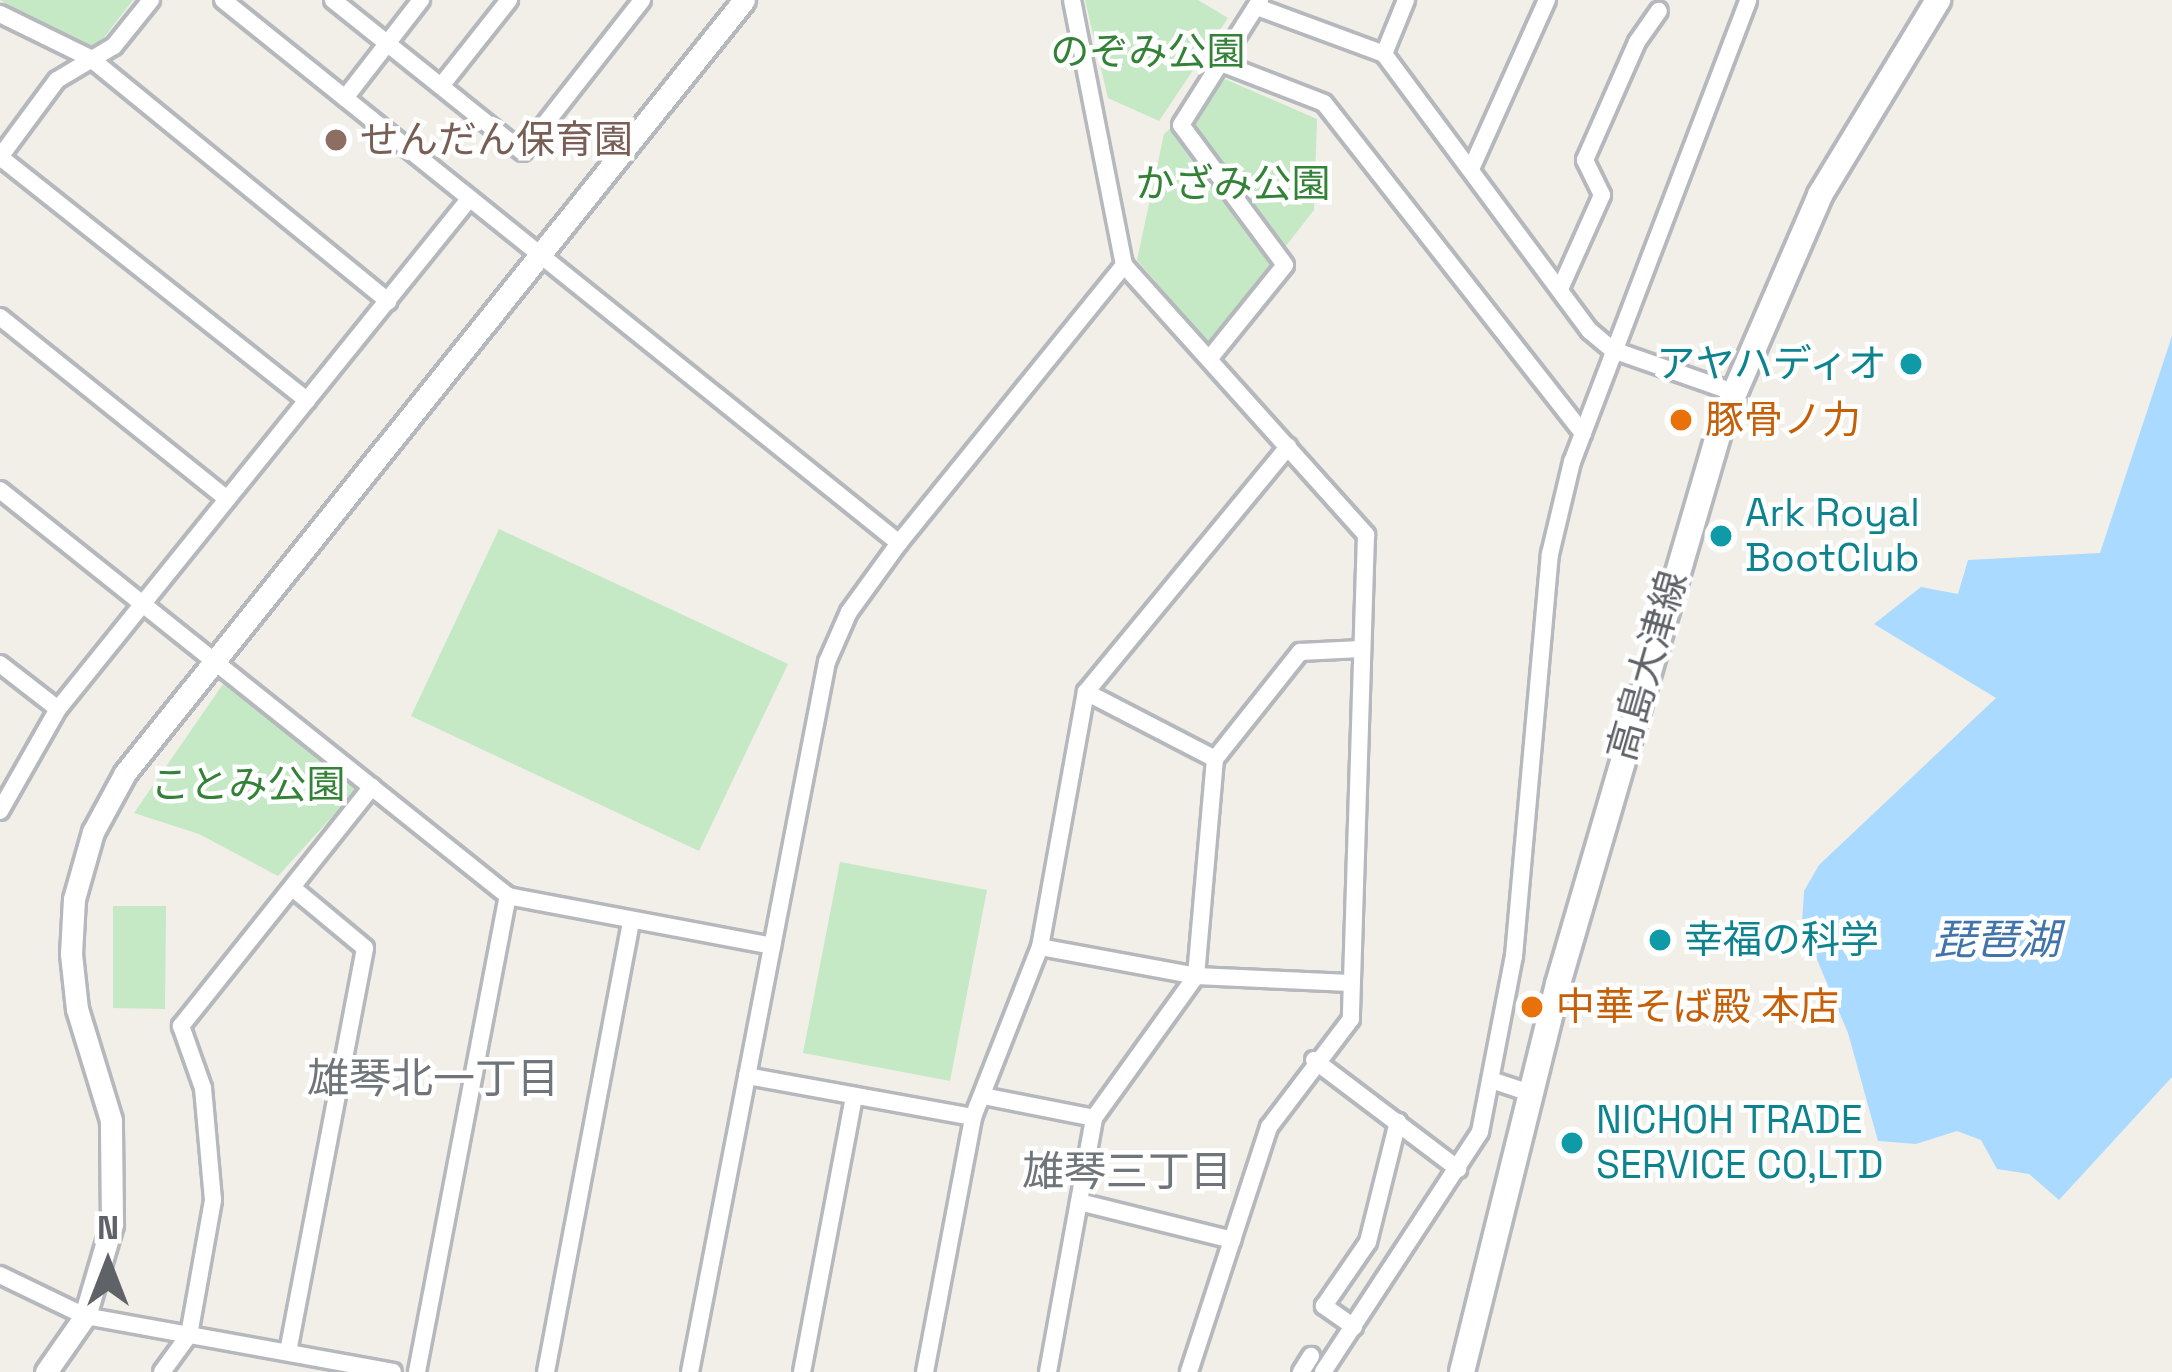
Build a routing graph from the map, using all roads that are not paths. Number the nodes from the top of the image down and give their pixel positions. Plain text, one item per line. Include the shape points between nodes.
1 (151, 0) edge
2 (223, 0) edge
3 (333, 0) edge
4 (421, 0) edge
5 (509, 0) edge
6 (642, 0) edge
7 (744, 0) edge
8 (1072, 0) edge
9 (1406, 0) edge
10 (1546, 0) edge
11 (1748, 0) edge
12 (1939, 0) edge
13 (1259, 3) edge
14 (1659, 11) dead end
15 (0, 14) edge
16 (387, 44) junction
17 (1384, 54) junction
18 (90, 58) junction
19 (1221, 63) junction
20 (441, 86) junction
21 (345, 98) junction
22 (0, 157) edge
23 (1471, 170) junction
24 (470, 198) junction
25 (542, 256) junction
26 (1124, 265) junction
27 (1560, 289) junction
28 (388, 301) junction
29 (0, 317) edge
30 (1613, 350) junction
31 (1210, 358) junction
32 (1733, 392) junction
33 (307, 400) junction
34 (1583, 433) junction
35 (1288, 447) junction
36 (0, 490) edge
37 (227, 500) junction
38 (899, 543) junction
39 (143, 604) junction
40 (1361, 649) junction
41 (216, 662) junction
42 (0, 664) edge
43 (1086, 692) junction
44 (58, 709) junction
45 (1216, 759) junction
46 (372, 787) junction
47 (0, 811) edge
48 (294, 890) junction
49 (508, 896) junction
50 (631, 920) junction
51 (772, 946) junction
52 (1040, 947) junction
53 (1196, 976) junction
54 (1350, 983) junction
55 (1314, 1060) junction
56 (747, 1076) junction
57 (1491, 1079) junction
58 (1533, 1094) junction
59 (854, 1096) junction
60 (983, 1096) junction
61 (973, 1118) junction
62 (1094, 1118) junction
63 (1398, 1122) junction
64 (1458, 1168) junction
65 (1079, 1202) junction
66 (1232, 1240) junction
67 (0, 1274) edge
68 (85, 1316) junction
69 (1354, 1327) junction
70 (189, 1335) junction
71 (288, 1352) junction
72 (360, 1369) edge
73 (46, 1372) edge
74 (162, 1372) edge
75 (393, 1372) edge
76 (417, 1372) edge
77 (546, 1372) edge
78 (690, 1372) edge
79 (802, 1372) edge
80 (925, 1372) edge
81 (1048, 1372) edge
82 (1189, 1372) edge
83 (1323, 1372) edge
84 (1462, 1372) edge

1 - 18 street via 114,46
2 - 21 street
3 - 16 street
4 - 16 street
5 - 20 street
6 - 20 street via 523,152
7 - 25 street
8 - 26 street
9 - 17 street
10 - 23 street
11 - 30 street
12 - 32 main road, 高島大津線 via 1820,195
13 - 17 street
13 - 19 street
14 - 27 street via 1585,160 1602,195
15 - 18 street
16 - 20 street
16 - 21 street
17 - 23 street
18 - 22 street via 57,80
18 - 28 street
19 - 31 street via 1181,125 1285,265
19 - 34 street via 1324,103
21 - 24 street
22 - 33 street
23 - 27 street
24 - 25 street
24 - 28 street
25 - 38 street
25 - 41 street
26 - 31 street
26 - 38 street
27 - 30 street
28 - 33 street
29 - 37 street
30 - 32 street
30 - 34 street
31 - 35 street
32 - 58 main road, 高島大津線 via 1636,704
33 - 37 street
34 - 57 street via 1550,554 1514,956
35 - 40 street via 1366,535
35 - 43 street
36 - 39 street
37 - 39 street
38 - 51 street via 849,612 827,662
39 - 41 street
39 - 44 street
40 - 45 street via 1300,652
40 - 54 street
41 - 46 street
41 - 68 street via 125,773 93,832 74,899 76,1009 111,1120 115,1171 109,1241
42 - 44 street
43 - 45 street
43 - 52 street
44 - 47 street
45 - 53 street
46 - 48 street
46 - 49 street
48 - 70 street via 181,1026 213,1143 211,1217
48 - 71 street via 365,948
49 - 50 street
49 - 76 street
50 - 51 street
50 - 77 street
51 - 56 street
52 - 53 street
52 - 60 street
53 - 54 street
53 - 62 street
54 - 55 street via 1351,1019
55 - 63 street
55 - 66 street via 1269,1126
56 - 59 street
56 - 78 street
57 - 58 street
57 - 64 street via 1480,1132
58 - 84 main road, 高島大津線
59 - 61 street
59 - 79 street
60 - 61 street
60 - 62 street
61 - 80 street
62 - 65 street
63 - 64 street
63 - 69 street via 1368,1243 1324,1306
64 - 69 street
65 - 66 street
65 - 81 street
66 - 82 street
67 - 68 street
68 - 70 street
68 - 73 street
69 - 83 street
70 - 71 street
70 - 74 street
71 - 72 street
72 - 75 street

